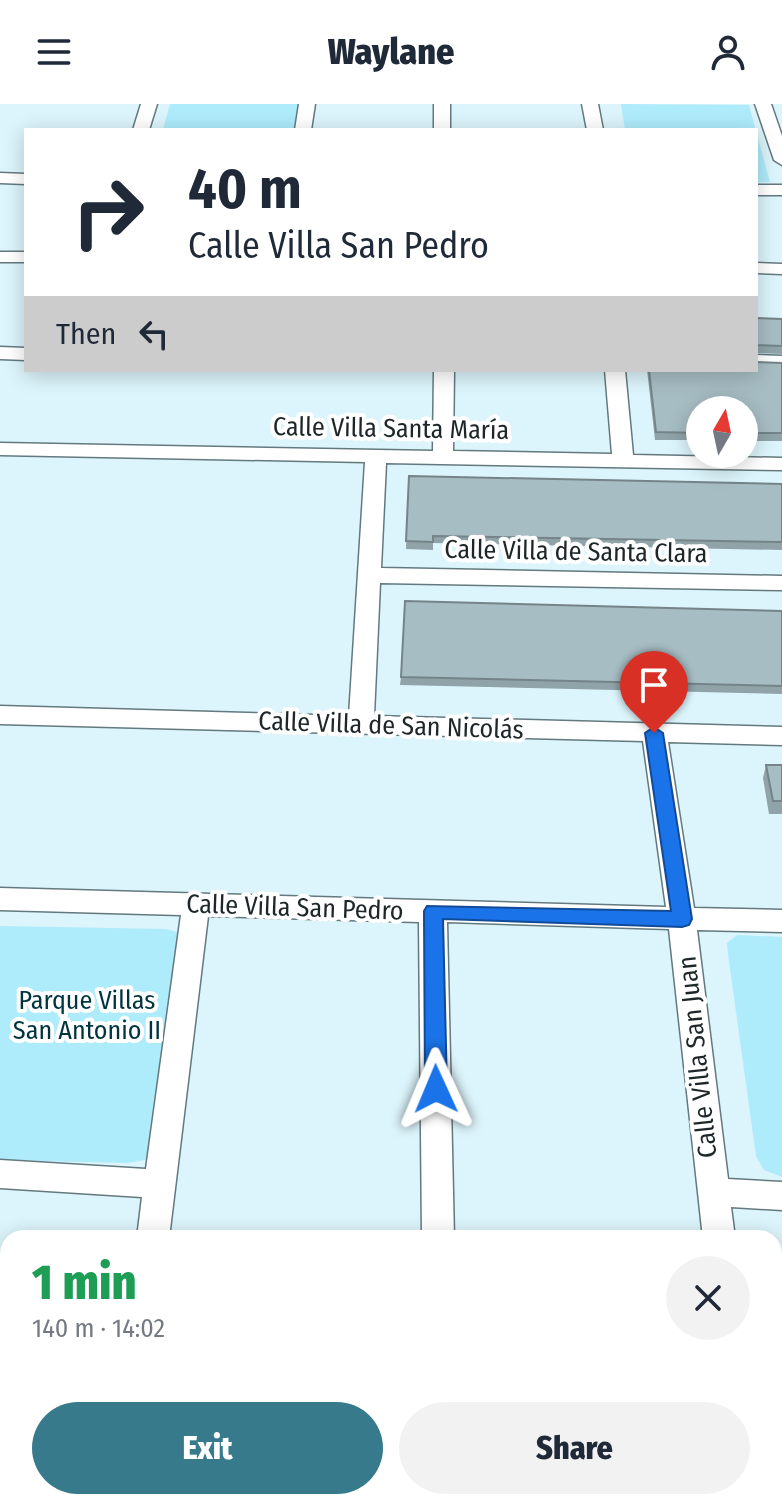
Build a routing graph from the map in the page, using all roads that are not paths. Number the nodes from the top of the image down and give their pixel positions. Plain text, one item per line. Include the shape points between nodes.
1 (149, 104) edge
2 (307, 104) edge
3 (442, 104) edge
4 (590, 104) edge
5 (763, 104) edge
6 (142, 128) edge
7 (303, 128) edge
8 (442, 128) edge
9 (595, 128) edge
10 (782, 160) edge
11 (0, 178) edge
12 (24, 179) edge
13 (758, 190) edge
14 (782, 190) edge
15 (0, 257) edge
16 (24, 257) edge
17 (758, 268) edge
18 (782, 269) edge
19 (0, 353) edge
20 (24, 354) edge
21 (758, 361) edge
22 (782, 362) edge
23 (444, 372) edge
24 (615, 372) edge
25 (0, 449) edge
26 (376, 457) junction
27 (443, 457) junction
28 (623, 460) junction
29 (782, 464) edge
30 (369, 575) junction
31 (782, 583) edge
32 (0, 715) edge
33 (361, 723) junction
34 (654, 733) junction
35 (782, 736) edge
36 (0, 899) edge
37 (196, 905) junction
38 (433, 911) junction
39 (682, 919) junction
40 (782, 921) edge
41 (0, 1174) edge
42 (161, 1184) junction
43 (712, 1192) junction
44 (782, 1196) edge
45 (154, 1230) edge
46 (438, 1230) edge
47 (718, 1230) edge

1 - 6 street
2 - 7 street
3 - 8 street
4 - 9 street
5 - 10 street
11 - 12 street
13 - 14 street
15 - 16 street
17 - 18 street
19 - 20 street
21 - 22 street
23 - 27 street
24 - 28 street
25 - 26 street, Calle Villa Santa María
26 - 27 street, Calle Villa Santa María
26 - 30 street
27 - 28 street, Calle Villa Santa María
28 - 29 street, Calle Villa Santa María
30 - 31 street, Calle Villa de Santa Clara
30 - 33 street
32 - 33 street, Calle Villa de San Nicolás
33 - 34 street, Calle Villa de San Nicolás
34 - 35 street, Calle Villa de San Nicolás
34 - 39 street, Calle Villa San Juan
36 - 37 street, Calle Villa San Pedro
37 - 38 street, Calle Villa San Pedro
37 - 42 street
38 - 39 street, Calle Villa San Pedro
38 - 46 street
39 - 40 street, Calle Villa San Pedro
39 - 43 street, Calle Villa San Juan
41 - 42 street
42 - 45 street
43 - 44 street
43 - 47 street, Calle Villa San Juan

